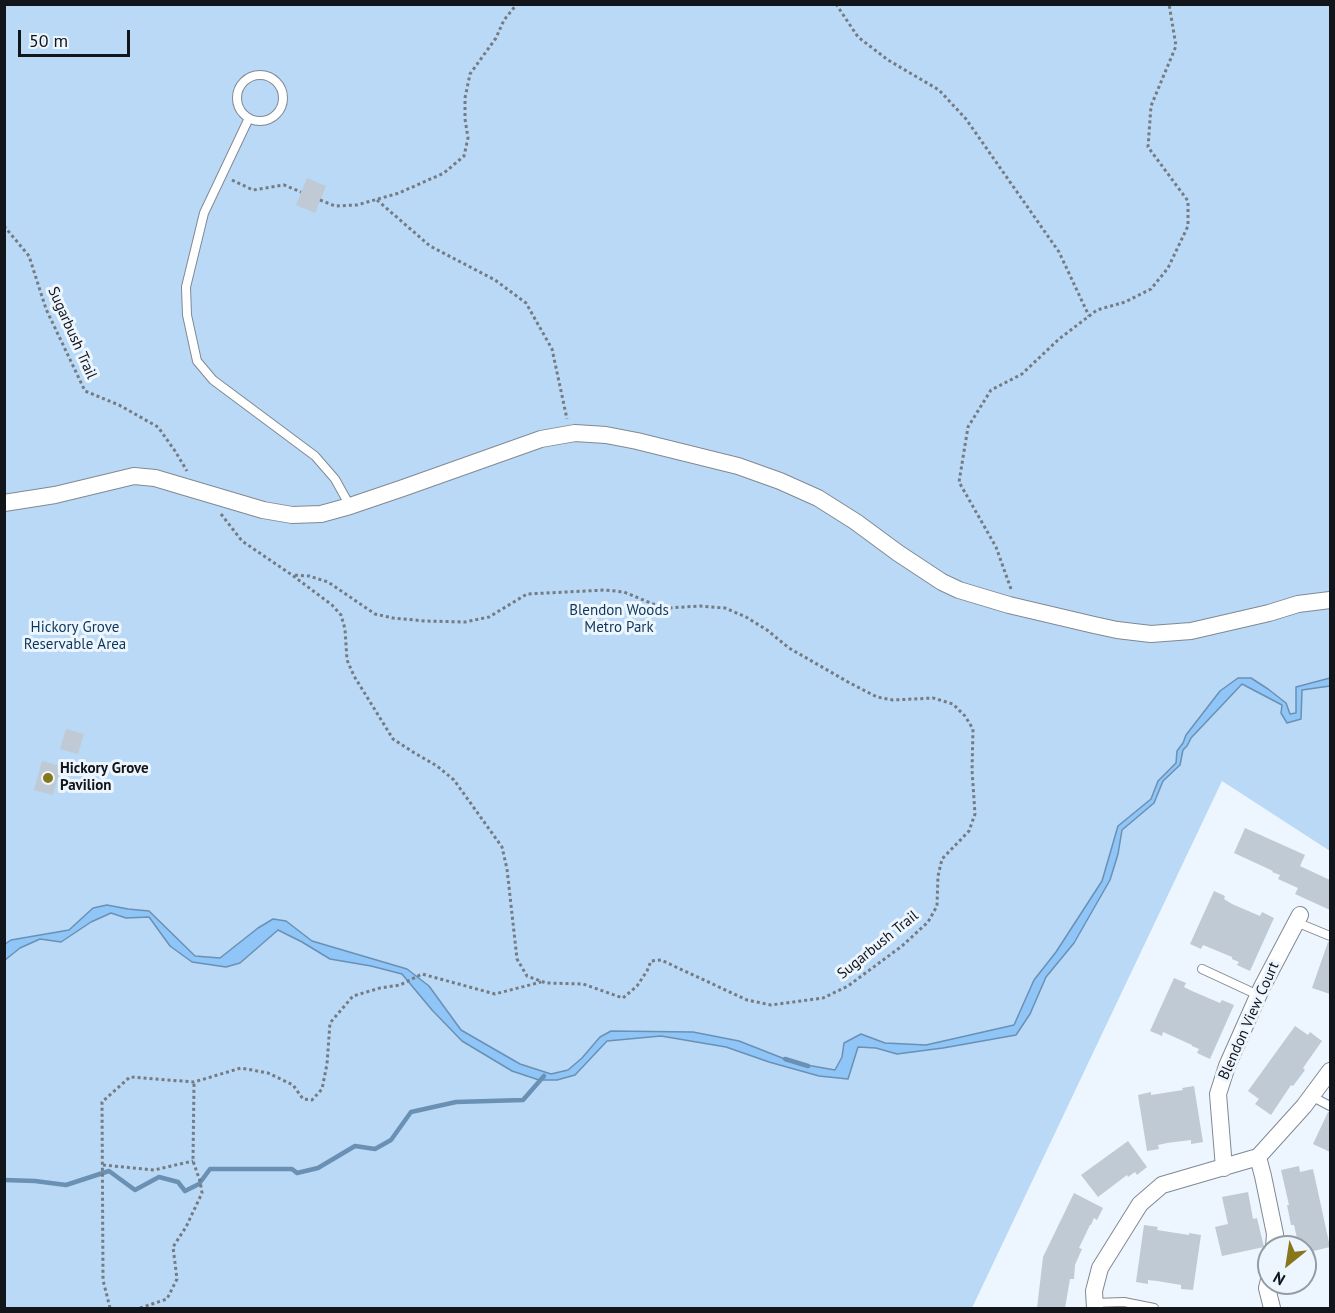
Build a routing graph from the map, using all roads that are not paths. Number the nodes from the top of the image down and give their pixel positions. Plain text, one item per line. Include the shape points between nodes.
1 (249, 118) junction
2 (4, 503) edge
3 (350, 506) junction
4 (1330, 600) edge
5 (1298, 919) joint
6 (1330, 936) edge
7 (1202, 969) dead end
8 (1258, 995) junction
9 (1330, 1071) edge
10 (1311, 1096) junction
11 (1330, 1106) edge
12 (1258, 1157) junction
13 (1224, 1168) junction
14 (1275, 1235) edge
15 (1095, 1306) edge
16 (1154, 1308) edge

1 - 1 lane via 265,120 278,112 284,97 272,78 256,75 243,83 237,98
1 - 3 lane via 204,213 186,287 187,315 197,360 213,380 315,456 335,479
2 - 3 street via 134,476 155,478 292,515 321,514
3 - 4 street via 541,439 575,433 606,435 738,466 780,481 818,498 959,590 1117,630 1151,634 1191,632 1298,604
5 - 6 lane
5 - 8 street, Blendon View Court
7 - 8 lane
8 - 13 street, Blendon View Court via 1218,1094
9 - 10 street
10 - 11 lane
10 - 12 street
12 - 13 street
12 - 14 street
13 - 15 street via 1162,1185 1140,1204 1100,1268
15 - 16 lane via 1124,1302

